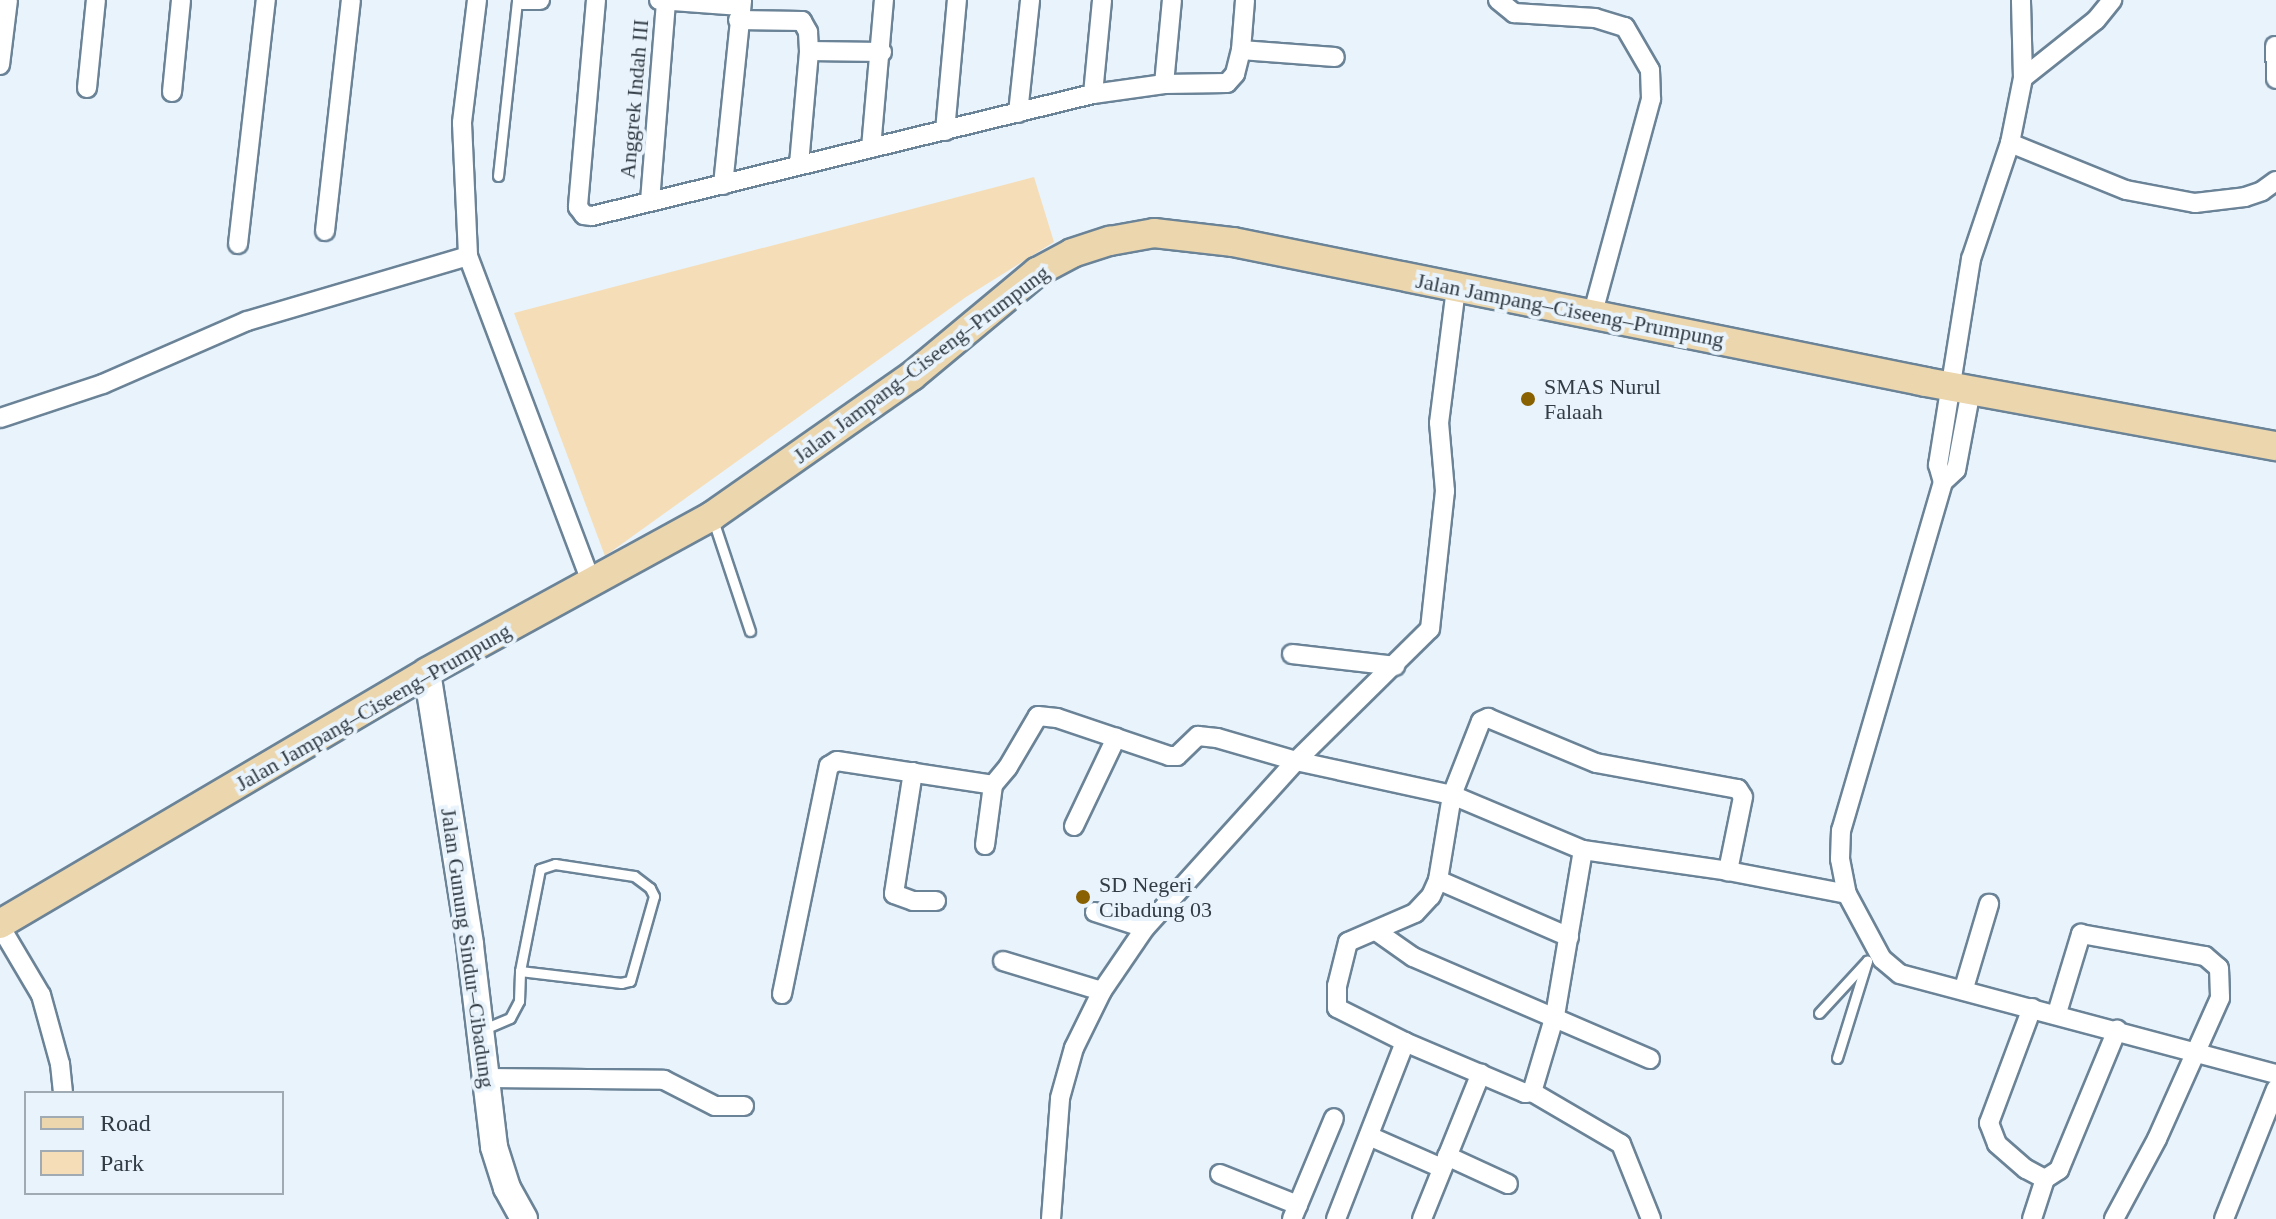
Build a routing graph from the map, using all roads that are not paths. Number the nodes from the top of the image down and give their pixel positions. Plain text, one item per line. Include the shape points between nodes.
1 (8, 0) edge
2 (96, 0) edge
3 (181, 0) edge
4 (266, 0) edge
5 (351, 0) edge
6 (477, 0) edge
7 (519, 0) edge
8 (540, 0) edge
9 (596, 0) edge
10 (659, 0) edge
11 (666, 0) edge
12 (884, 0) edge
13 (957, 0) edge
14 (1030, 0) edge
15 (1102, 0) edge
16 (1172, 0) edge
17 (1245, 0) edge
18 (1498, 0) edge
19 (2021, 0) edge
20 (2112, 0) edge
21 (740, 9) edge
22 (2275, 46) edge
23 (1241, 50) junction
24 (809, 51) junction
25 (882, 52) junction
26 (1335, 57) dead end
27 (0, 65) edge
28 (2023, 78) junction
29 (2276, 79) edge
30 (1164, 84) junction
31 (87, 88) dead end
32 (172, 92) dead end
33 (1093, 94) junction
34 (1018, 113) junction
35 (945, 131) junction
36 (2010, 143) junction
37 (871, 148) junction
38 (799, 164) junction
39 (498, 176) dead end
40 (2276, 181) edge
41 (723, 185) junction
42 (650, 201) junction
43 (325, 231) dead end
44 (238, 244) dead end
45 (470, 264) junction
46 (1456, 288) junction
47 (1593, 313) junction
48 (1962, 388) junction
49 (0, 418) edge
50 (2276, 446) edge
51 (712, 516) junction
52 (592, 584) junction
53 (750, 631) dead end
54 (1292, 654) dead end
55 (1395, 666) junction
56 (427, 672) junction
57 (1116, 738) junction
58 (1296, 761) junction
59 (913, 772) junction
60 (993, 785) junction
61 (1452, 795) junction
62 (1074, 826) dead end
63 (985, 845) dead end
64 (1583, 850) junction
65 (1728, 871) junction
66 (1438, 880) junction
67 (1847, 894) junction
68 (936, 901) dead end
69 (1989, 904) dead end
70 (1095, 912) dead end
71 (0, 925) edge
72 (1145, 928) junction
73 (1376, 931) junction
74 (1569, 937) junction
75 (1872, 956) junction
76 (1003, 961) dead end
77 (520, 971) junction
78 (1964, 988) junction
79 (1102, 991) junction
80 (782, 994) dead end
81 (2032, 1008) junction
82 (1819, 1013) dead end
83 (2057, 1013) junction
84 (1555, 1015) junction
85 (481, 1030) junction
86 (2117, 1030) junction
87 (1405, 1042) junction
88 (2195, 1054) junction
89 (1837, 1058) dead end
90 (1650, 1059) dead end
91 (1481, 1073) junction
92 (2276, 1074) edge
93 (487, 1078) junction
94 (2276, 1089) edge
95 (63, 1091) edge
96 (1532, 1092) junction
97 (744, 1106) dead end
98 (1334, 1118) dead end
99 (1369, 1136) junction
100 (1444, 1162) junction
101 (1220, 1174) dead end
102 (2045, 1179) junction
103 (1508, 1184) dead end
104 (1295, 1212) edge
105 (524, 1219) edge
106 (1051, 1219) edge
107 (1336, 1219) edge
108 (1422, 1219) edge
109 (1651, 1219) edge
110 (2032, 1219) edge
111 (2114, 1219) edge
112 (2224, 1219) edge

1 - 27 street
2 - 31 street
3 - 32 street
4 - 44 street
5 - 43 street
6 - 45 street via 462,123
7 - 8 street
7 - 39 lane
9 - 42 street via 578,207 592,216
10 - 11 street
11 - 21 street
11 - 42 street, Anggrek Indah III
12 - 25 street
13 - 35 street
14 - 34 street
15 - 33 street
16 - 30 street
17 - 23 street
18 - 47 street via 1514,13 1595,18 1625,27 1650,70 1651,99
19 - 28 street
20 - 28 street via 2096,20
21 - 24 street via 802,21
21 - 41 street
22 - 29 street
23 - 26 street
23 - 30 street via 1227,83
24 - 25 street
24 - 38 street
25 - 37 street
28 - 36 street
30 - 33 street
33 - 34 street
34 - 35 street
35 - 37 street
36 - 40 street via 2126,190 2195,203 2245,197
36 - 48 street via 1971,259
37 - 38 street
38 - 41 street
41 - 42 street
45 - 49 street via 247,321 103,384
45 - 52 street
46 - 47 main road, Jalan Jampang–Ciseeng–Prumpung
46 - 51 main road, Jalan Jampang–Ciseeng–Prumpung via 1191,235 1154,233 1110,241 1037,272 912,376
46 - 55 street via 1439,423 1445,491 1430,629
47 - 48 main road, Jalan Jampang–Ciseeng–Prumpung
48 - 50 main road, Jalan Jampang–Ciseeng–Prumpung
48 - 67 street via 1938,465 1943,482 1841,830 1841,875
51 - 52 main road, Jalan Jampang–Ciseeng–Prumpung
51 - 53 lane
52 - 56 main road, Jalan Jampang–Ciseeng–Prumpung
54 - 55 street
55 - 58 street
56 - 71 main road, Jalan Jampang–Ciseeng–Prumpung
56 - 85 street, Jalan Gunung Sindur–Cibadung
57 - 58 street via 1177,756 1198,736 1217,738
57 - 60 street via 1038,716
57 - 62 street
58 - 61 street
58 - 72 street
59 - 60 street
59 - 68 street via 894,894
59 - 80 street via 837,761 829,766
60 - 63 street
61 - 64 street
61 - 65 street via 1481,721 1488,718 1596,763 1738,789 1743,797
61 - 66 street
64 - 65 street
64 - 74 street
65 - 67 street
66 - 73 street via 1425,906
66 - 74 street
67 - 75 street
69 - 78 street
70 - 72 street
71 - 95 street via 41,995
72 - 79 street
73 - 84 street via 1413,957
73 - 87 street via 1343,949 1337,1008
74 - 84 street
75 - 78 street via 1900,974
75 - 82 lane
75 - 89 lane
76 - 79 street
77 - 77 lane via 630,981 654,896 650,888 634,876 555,864 540,869
77 - 85 lane via 519,1001 510,1018
78 - 81 street
79 - 106 street via 1074,1048 1060,1098
81 - 83 street
81 - 102 street via 1989,1123 1997,1144
83 - 86 street
83 - 88 street via 2081,934 2205,956 2219,968 2220,998
84 - 90 street
84 - 96 street
85 - 93 street, Jalan Gunung Sindur–Cibadung
86 - 88 street
86 - 102 street via 2059,1170
87 - 91 street
87 - 99 street
88 - 92 street
88 - 111 street
91 - 96 street
91 - 100 street
93 - 97 street via 664,1080 715,1106
93 - 105 street, Jalan Gunung Sindur–Cibadung via 494,1147
94 - 112 street
96 - 109 street via 1621,1144
98 - 104 street
99 - 100 street
99 - 107 street
100 - 103 street
100 - 108 street
101 - 104 street
102 - 110 street

